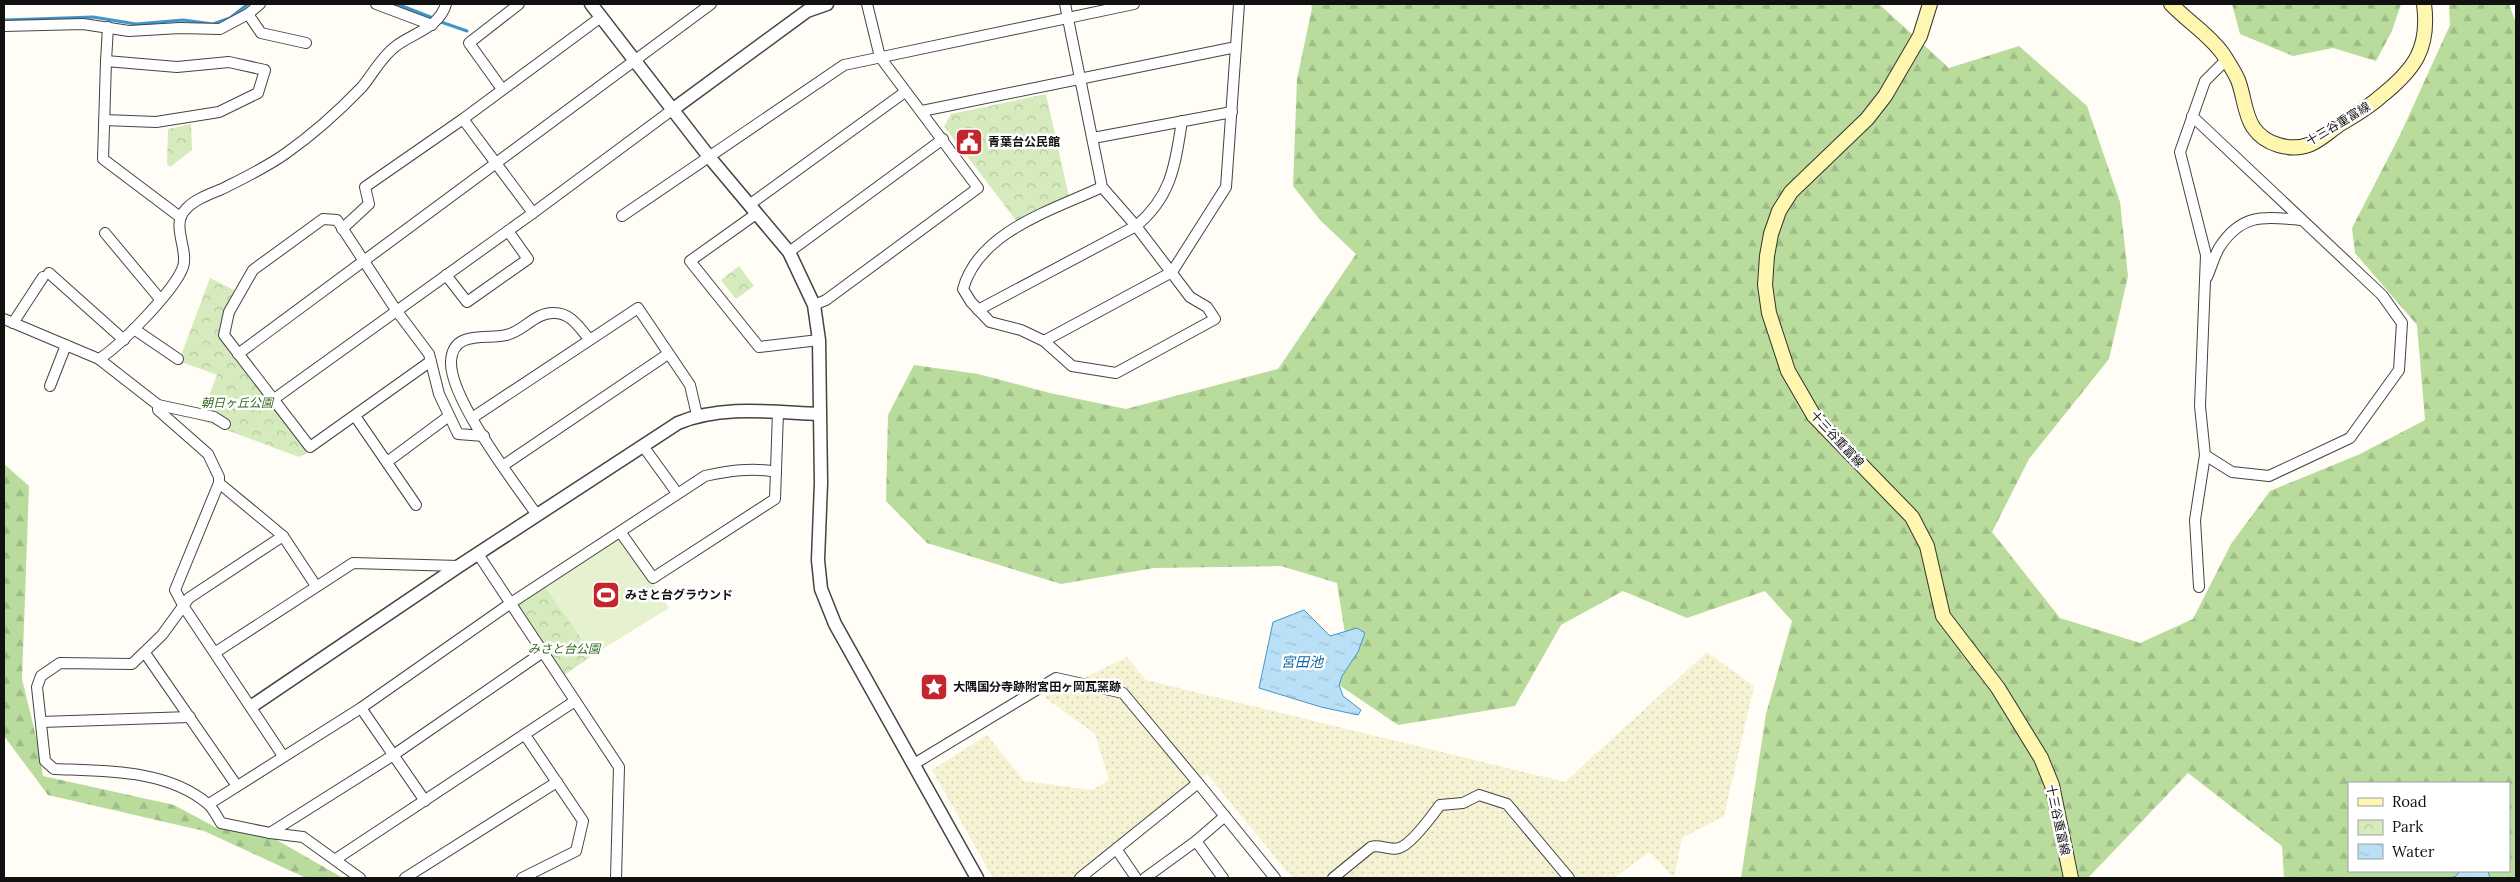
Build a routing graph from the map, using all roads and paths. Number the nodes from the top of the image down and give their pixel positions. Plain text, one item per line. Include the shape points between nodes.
1 (260, 4) edge
2 (376, 4) edge
3 (446, 4) edge
4 (519, 4) edge
5 (592, 4) edge
6 (711, 4) edge
7 (827, 4) edge
8 (867, 4) edge
9 (1065, 4) edge
10 (1134, 4) edge
11 (1239, 4) edge
12 (1930, 4) edge
13 (2171, 4) edge
14 (2424, 4) edge
15 (248, 14) junction
16 (601, 17) junction
17 (1068, 17) junction
18 (432, 25) junction
19 (4, 26) edge
20 (108, 27) junction
21 (306, 43) dead end
22 (1236, 47) junction
23 (880, 57) junction
24 (635, 59) junction
25 (2226, 60) junction
26 (106, 61) junction
27 (1080, 79) junction
28 (502, 90) junction
29 (905, 92) junction
30 (672, 110) junction
31 (922, 111) junction
32 (1232, 112) junction
33 (2192, 116) junction
34 (463, 119) junction
35 (104, 120) junction
36 (1182, 121) junction
37 (1093, 138) junction
38 (943, 139) junction
39 (710, 158) junction
40 (496, 163) junction
41 (1102, 187) junction
42 (753, 209) junction
43 (533, 213) junction
44 (622, 216) dead end
45 (180, 217) junction
46 (2302, 220) junction
47 (1136, 226) junction
48 (342, 229) junction
49 (508, 231) junction
50 (105, 233) dead end
51 (789, 252) junction
52 (363, 261) junction
53 (1172, 272) junction
54 (446, 275) junction
55 (2205, 281) junction
56 (160, 299) junction
57 (814, 304) junction
58 (396, 310) junction
59 (978, 310) junction
60 (9, 321) edge
61 (134, 329) junction
62 (589, 338) junction
63 (124, 340) junction
64 (819, 340) junction
65 (1044, 341) junction
66 (66, 345) junction
67 (238, 354) junction
68 (668, 354) junction
69 (99, 359) junction
70 (178, 359) dead end
71 (431, 361) junction
72 (50, 386) dead end
73 (274, 399) junction
74 (158, 404) junction
75 (778, 412) junction
76 (818, 414) junction
77 (697, 415) junction
78 (355, 416) junction
79 (449, 416) junction
80 (472, 418) junction
81 (225, 424) dead end
82 (484, 436) junction
83 (643, 446) junction
84 (2205, 455) junction
85 (387, 462) junction
86 (504, 465) junction
87 (776, 472) junction
88 (219, 483) junction
89 (677, 493) junction
90 (416, 505) dead end
91 (537, 515) junction
92 (621, 533) junction
93 (283, 536) junction
94 (478, 554) junction
95 (459, 566) junction
96 (316, 586) junction
97 (2199, 587) dead end
98 (511, 604) junction
99 (184, 607) junction
100 (216, 652) junction
101 (543, 652) junction
102 (145, 653) junction
103 (575, 701) junction
104 (252, 706) junction
105 (361, 708) junction
106 (190, 718) junction
107 (41, 722) junction
108 (526, 735) junction
109 (283, 756) junction
110 (392, 756) junction
111 (914, 764) junction
112 (557, 782) junction
113 (1198, 783) junction
114 (237, 786) junction
115 (425, 801) junction
116 (209, 804) junction
117 (1225, 816) junction
118 (270, 833) junction
119 (1196, 841) junction
120 (1117, 850) junction
121 (336, 858) junction
122 (1270, 877) edge
123 (360, 878) edge
124 (406, 878) edge
125 (522, 878) edge
126 (616, 878) edge
127 (977, 878) edge
128 (1080, 878) edge
129 (1136, 878) edge
130 (1145, 878) edge
131 (1223, 878) edge
132 (1333, 878) edge
133 (1569, 878) edge
134 (2071, 878) edge

1 - 15 street
2 - 18 street
3 - 18 street
4 - 28 street via 469,43
5 - 16 street
6 - 24 street
7 - 30 street via 807,11
8 - 23 street
9 - 17 street
10 - 17 street
11 - 22 street
12 - 134 main road, 十三谷重富線 via 1920,36 1885,96 1867,119 1791,192 1779,211 1767,256 1765,285 1769,313 1788,371 1814,416 1912,517 1927,546 1943,616 1998,688 2041,758 2052,785
13 - 25 main road, 十三谷重富線 via 2211,40
14 - 25 main road, 十三谷重富線 via 2427,24 2424,40 2416,61 2404,76 2375,102 2311,144 2294,148 2278,145 2261,136 2252,126 2238,80
15 - 20 street via 220,29 129,31
15 - 21 street via 262,33
16 - 24 street
16 - 28 street
17 - 23 street
17 - 27 street
18 - 45 street via 396,46 353,96 286,154 197,201
19 - 20 street via 83,24
20 - 26 street
22 - 27 street
22 - 32 street
23 - 29 street
23 - 39 street via 844,66
24 - 30 street
24 - 40 street
25 - 33 street via 2205,80
26 - 35 street
26 - 35 street via 177,67 229,62 265,70 258,93 219,112 156,122
27 - 31 street
27 - 37 street
28 - 34 street
29 - 31 street
29 - 42 street
30 - 39 street
30 - 43 street
31 - 38 street
32 - 36 street
32 - 53 street via 1226,187
33 - 46 street
33 - 55 street via 2180,152 2206,255
34 - 40 street
34 - 48 street via 365,187 369,204
35 - 45 street via 103,159
36 - 37 street
36 - 47 street via 1171,181 1160,202
37 - 41 street
38 - 51 street
38 - 57 street via 978,188 826,300
39 - 42 street
39 - 44 street
40 - 43 street
40 - 52 street
41 - 47 street
41 - 59 street via 1001,237 967,276 963,290
42 - 51 street
42 - 64 street via 690,261 759,347
43 - 49 street
45 - 56 street via 184,261 182,269
46 - 55 street via 2268,217 2248,220 2219,248
46 - 84 street via 2382,295 2402,323 2399,370 2350,438 2268,476 2232,472
47 - 53 street
47 - 59 street
48 - 52 street
48 - 67 street via 337,220 323,219 253,270 229,312 224,335
49 - 54 street
49 - 54 street via 528,258 467,302
50 - 56 street
51 - 57 street
52 - 58 street
52 - 67 street
53 - 65 street
53 - 65 street via 1190,297 1207,307 1215,319 1116,373 1072,366
54 - 58 street
55 - 84 street via 2200,406
56 - 61 street
57 - 64 street
58 - 71 street
58 - 73 street
59 - 65 street via 990,322 1021,330
60 - 63 street via 46,275
60 - 66 street
61 - 63 street
61 - 70 street
62 - 68 street via 638,308
62 - 80 street
62 - 80 street via 572,319 553,313 542,314 507,335 478,335 466,340 454,349 452,374
63 - 69 street
64 - 76 street
66 - 69 street
66 - 72 street
67 - 73 street
68 - 77 street via 690,385
68 - 86 street
69 - 74 street
71 - 78 street
71 - 79 street via 439,394
73 - 78 street via 310,447
74 - 81 street via 214,417
74 - 88 street via 158,410 208,454 220,477
75 - 76 street
75 - 77 street via 724,411
75 - 87 street
76 - 111 street via 818,560 821,589 835,624
77 - 83 street via 678,423
78 - 85 street
79 - 82 street via 458,434
79 - 85 street
80 - 82 street
82 - 86 street
83 - 89 street
83 - 91 street
84 - 97 street via 2195,520
85 - 90 street
86 - 91 street
87 - 89 street via 731,470 705,476
87 - 92 street via 775,498 653,578
88 - 93 street
88 - 99 street via 175,590
89 - 92 street
91 - 94 street
92 - 98 street
93 - 96 street
93 - 99 street via 189,598
94 - 95 street
94 - 98 street
95 - 96 street via 353,563
95 - 104 street
96 - 100 street
98 - 101 street
98 - 105 street
99 - 100 street
99 - 102 street
100 - 104 street
101 - 103 street
101 - 110 street
102 - 106 street
102 - 107 street via 132,664 60,663 41,676 37,687
103 - 108 street
103 - 126 street via 619,767
104 - 109 street
105 - 109 street
105 - 110 street
106 - 107 street
106 - 114 street
107 - 116 street via 45,761 54,769 120,772 178,785
108 - 112 street
108 - 115 street
109 - 114 street
110 - 115 street
110 - 118 street
111 - 113 street via 1056,678 1123,693
111 - 127 street
112 - 124 street
112 - 125 street via 583,821 576,851
113 - 117 street
113 - 120 street
114 - 116 street
115 - 121 street
116 - 118 street via 221,823
117 - 119 street
117 - 122 street
118 - 121 street via 303,837
119 - 130 street
119 - 131 street
120 - 128 street
120 - 129 street
121 - 123 street
132 - 133 street via 1371,847 1377,845 1391,849 1407,844 1440,805 1464,803 1479,795 1507,804

